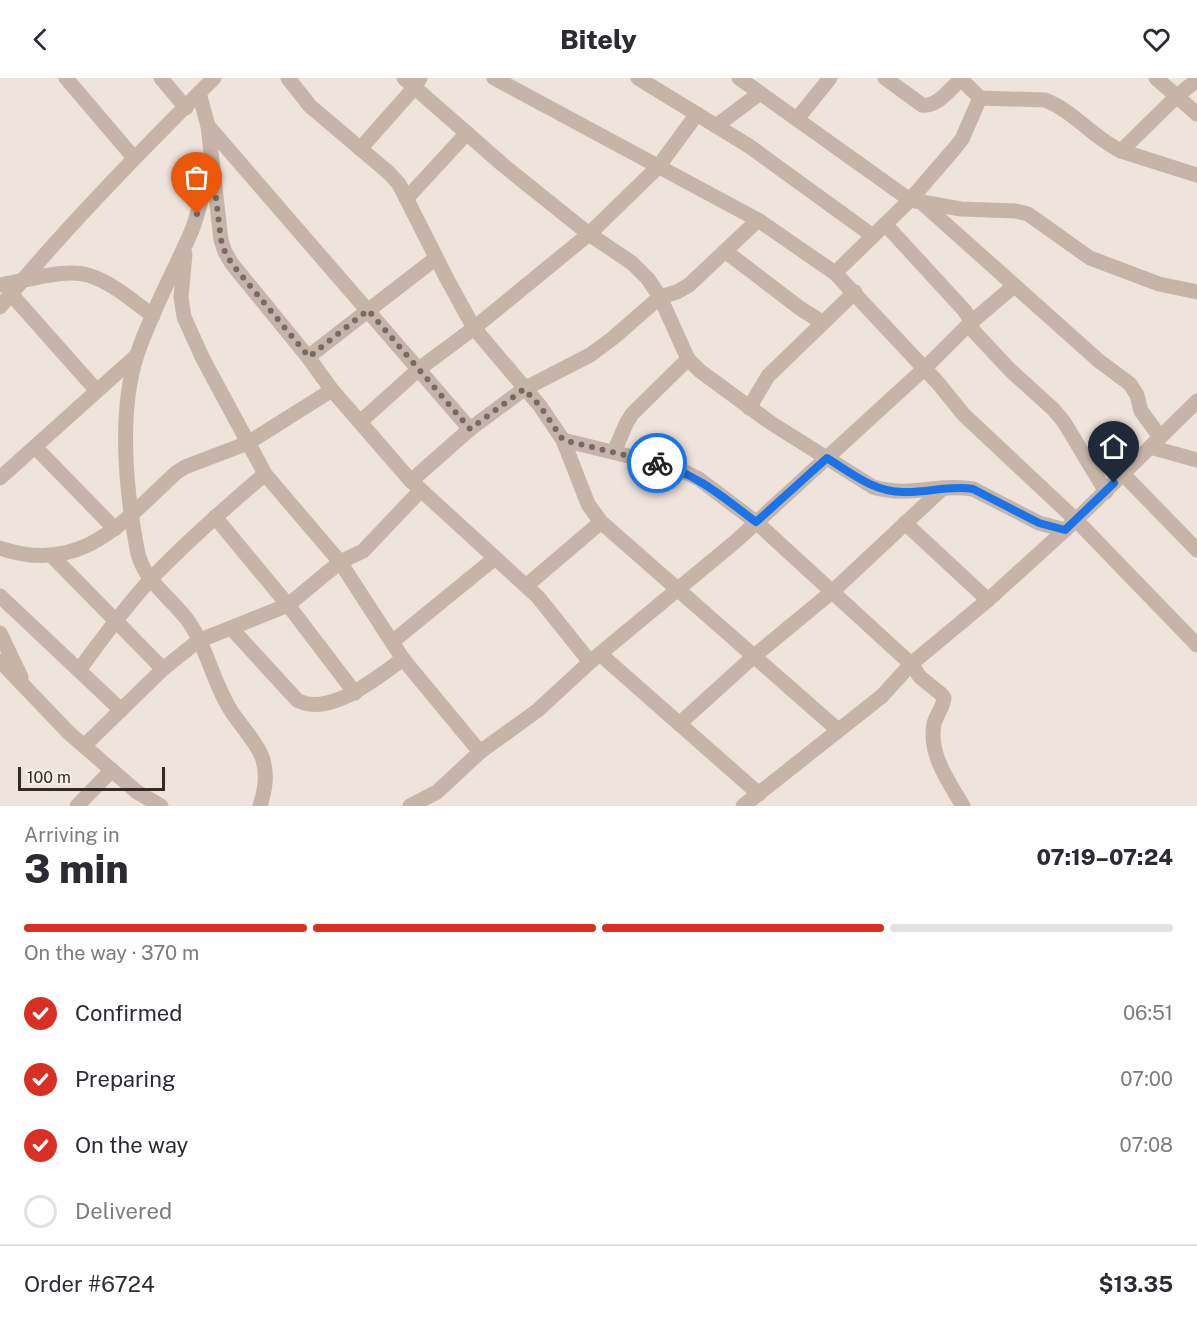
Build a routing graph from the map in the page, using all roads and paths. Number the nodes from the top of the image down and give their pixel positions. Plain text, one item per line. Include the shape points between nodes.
1 (66, 78) edge
2 (161, 78) edge
3 (214, 78) edge
4 (288, 78) edge
5 (494, 78) edge
6 (638, 78) edge
7 (739, 78) edge
8 (830, 78) edge
9 (885, 78) edge
10 (961, 78) edge
11 (1156, 78) edge
12 (1197, 80) edge
13 (413, 81) edge
14 (199, 93) junction
15 (760, 93) junction
16 (1177, 96) junction
17 (980, 98) junction
18 (186, 108) junction
19 (697, 114) junction
20 (1197, 114) edge
21 (798, 119) junction
22 (208, 126) junction
23 (716, 126) junction
24 (466, 133) junction
25 (360, 149) junction
26 (1121, 151) junction
27 (134, 158) junction
28 (212, 164) junction
29 (658, 167) junction
30 (1197, 175) edge
31 (407, 198) junction
32 (915, 201) junction
33 (758, 220) junction
34 (885, 224) junction
35 (589, 234) junction
36 (873, 236) junction
37 (186, 242) junction
38 (725, 251) junction
39 (436, 258) junction
40 (835, 273) junction
41 (21, 282) junction
42 (1014, 286) junction
43 (5, 290) edge
44 (855, 292) junction
45 (1197, 292) edge
46 (660, 297) junction
47 (0, 307) edge
48 (368, 310) junction
49 (153, 316) junction
50 (822, 322) junction
51 (970, 324) junction
52 (474, 328) junction
53 (136, 356) junction
54 (309, 357) junction
55 (688, 359) junction
56 (925, 368) junction
57 (419, 369) junction
58 (524, 389) junction
59 (332, 390) junction
60 (97, 391) junction
61 (1197, 401) edge
62 (749, 408) junction
63 (360, 422) junction
64 (470, 429) junction
65 (563, 440) junction
66 (1155, 442) junction
67 (248, 443) junction
68 (35, 447) junction
69 (614, 452) junction
70 (827, 458) junction
71 (1197, 460) edge
72 (265, 474) junction
73 (1123, 474) junction
74 (0, 478) edge
75 (416, 486) junction
76 (943, 488) junction
77 (1106, 492) junction
78 (132, 513) junction
79 (215, 516) junction
80 (602, 522) junction
81 (756, 522) junction
82 (905, 523) junction
83 (1071, 525) junction
84 (115, 529) junction
85 (0, 548) edge
86 (1197, 550) edge
87 (51, 555) junction
88 (495, 558) junction
89 (340, 562) junction
90 (150, 579) junction
91 (526, 586) junction
92 (677, 589) junction
93 (833, 591) junction
94 (0, 596) edge
95 (988, 600) junction
96 (288, 605) junction
97 (115, 621) junction
98 (231, 628) junction
99 (0, 633) edge
100 (198, 641) junction
101 (392, 642) junction
102 (1197, 645) edge
103 (753, 657) junction
104 (403, 658) junction
105 (595, 658) junction
106 (0, 661) edge
107 (911, 664) junction
108 (163, 669) junction
109 (79, 670) junction
110 (25, 685) junction
111 (355, 693) junction
112 (121, 710) junction
113 (679, 723) junction
114 (838, 730) junction
115 (84, 746) junction
116 (480, 752) junction
117 (112, 770) junction
118 (136, 792) junction
119 (759, 794) junction
120 (78, 806) edge
121 (147, 806) edge
122 (160, 806) edge
123 (260, 806) edge
124 (410, 806) edge
125 (743, 806) edge
126 (963, 806) edge

1 - 27 street
2 - 18 street
3 - 14 street
4 - 25 street via 310,106
5 - 29 street
6 - 19 street
7 - 15 street
8 - 21 street
9 - 10 street via 927,105 936,103
10 - 17 street
11 - 16 street
12 - 16 street
13 - 24 street
13 - 25 street
14 - 18 street
14 - 22 street
15 - 21 street
15 - 23 street
16 - 20 street
16 - 26 street
17 - 26 street via 1053,103
17 - 32 street via 962,139
18 - 27 street
19 - 23 street
19 - 29 street
21 - 32 street
22 - 28 street
22 - 48 street
23 - 36 street via 750,146
24 - 31 street
24 - 35 street
25 - 31 street via 389,173
26 - 30 street
27 - 41 street
28 - 37 street
28 - 54 street via 225,252
29 - 33 street
29 - 35 street
31 - 39 street
32 - 34 street
32 - 42 street
32 - 45 street via 1028,214 1090,258 1159,284
33 - 38 street
33 - 40 street
34 - 36 street
34 - 51 street via 964,310
35 - 46 street via 632,263
35 - 52 street
36 - 40 street
37 - 49 street
37 - 67 street via 181,297 184,317
38 - 46 street via 689,285
38 - 50 street
39 - 48 street
39 - 52 street
40 - 44 street
41 - 43 street
41 - 49 street via 54,274 89,275 106,282
42 - 51 street
42 - 66 street via 1130,384
43 - 47 street
43 - 60 street
44 - 50 street
44 - 56 street
46 - 55 street
46 - 58 street via 590,355
48 - 54 street
48 - 57 street
49 - 53 street
50 - 62 street via 768,375
51 - 56 street
51 - 77 street via 1064,422
52 - 57 street
52 - 58 street
53 - 60 street
53 - 78 street via 125,419
54 - 59 street
55 - 62 street
55 - 69 street via 632,414
56 - 70 street
56 - 83 street via 964,415
57 - 63 street
57 - 64 street
58 - 64 street
58 - 65 street
59 - 63 street
59 - 67 street
60 - 68 street
61 - 66 street
62 - 70 street
63 - 75 street
64 - 75 street
65 - 69 street
65 - 80 street via 588,504
66 - 71 street
66 - 73 street
67 - 72 street
67 - 78 street via 185,467
68 - 74 street
68 - 84 street
69 - 81 street via 683,471
70 - 76 street via 873,487 888,491
70 - 81 street
72 - 79 street
72 - 89 street
73 - 77 street
73 - 86 street
75 - 88 street
75 - 89 street via 363,551
76 - 82 street
76 - 83 street via 973,489 1039,523
77 - 83 street
78 - 84 street
78 - 90 street via 141,564
79 - 90 street
79 - 96 street
80 - 91 street
80 - 92 street
81 - 92 street
81 - 93 street
82 - 93 street
82 - 95 street
83 - 95 street
83 - 102 street
84 - 87 street via 84,548
85 - 87 street via 25,555
87 - 97 street
88 - 91 street
88 - 101 street
89 - 96 street
89 - 101 street
90 - 97 street
90 - 100 street via 187,620
91 - 105 street
92 - 103 street
92 - 105 street
93 - 103 street
93 - 107 street
94 - 109 street
95 - 107 street
96 - 98 street
96 - 111 street
97 - 108 street
97 - 109 street
98 - 100 street
98 - 111 street via 305,705
99 - 110 street
100 - 108 street
100 - 123 street via 227,705 262,758 265,788
101 - 104 street
103 - 113 street
103 - 114 street
104 - 111 street
104 - 116 street
105 - 113 street
105 - 116 street via 538,710
106 - 110 street
107 - 114 street via 891,688
107 - 126 street via 944,698 934,721 936,756
108 - 112 street
109 - 112 street
110 - 115 street
112 - 115 street
113 - 119 street
114 - 119 street
115 - 117 street
116 - 124 street via 437,792
117 - 118 street
117 - 120 street
118 - 121 street
118 - 122 street
119 - 125 street

